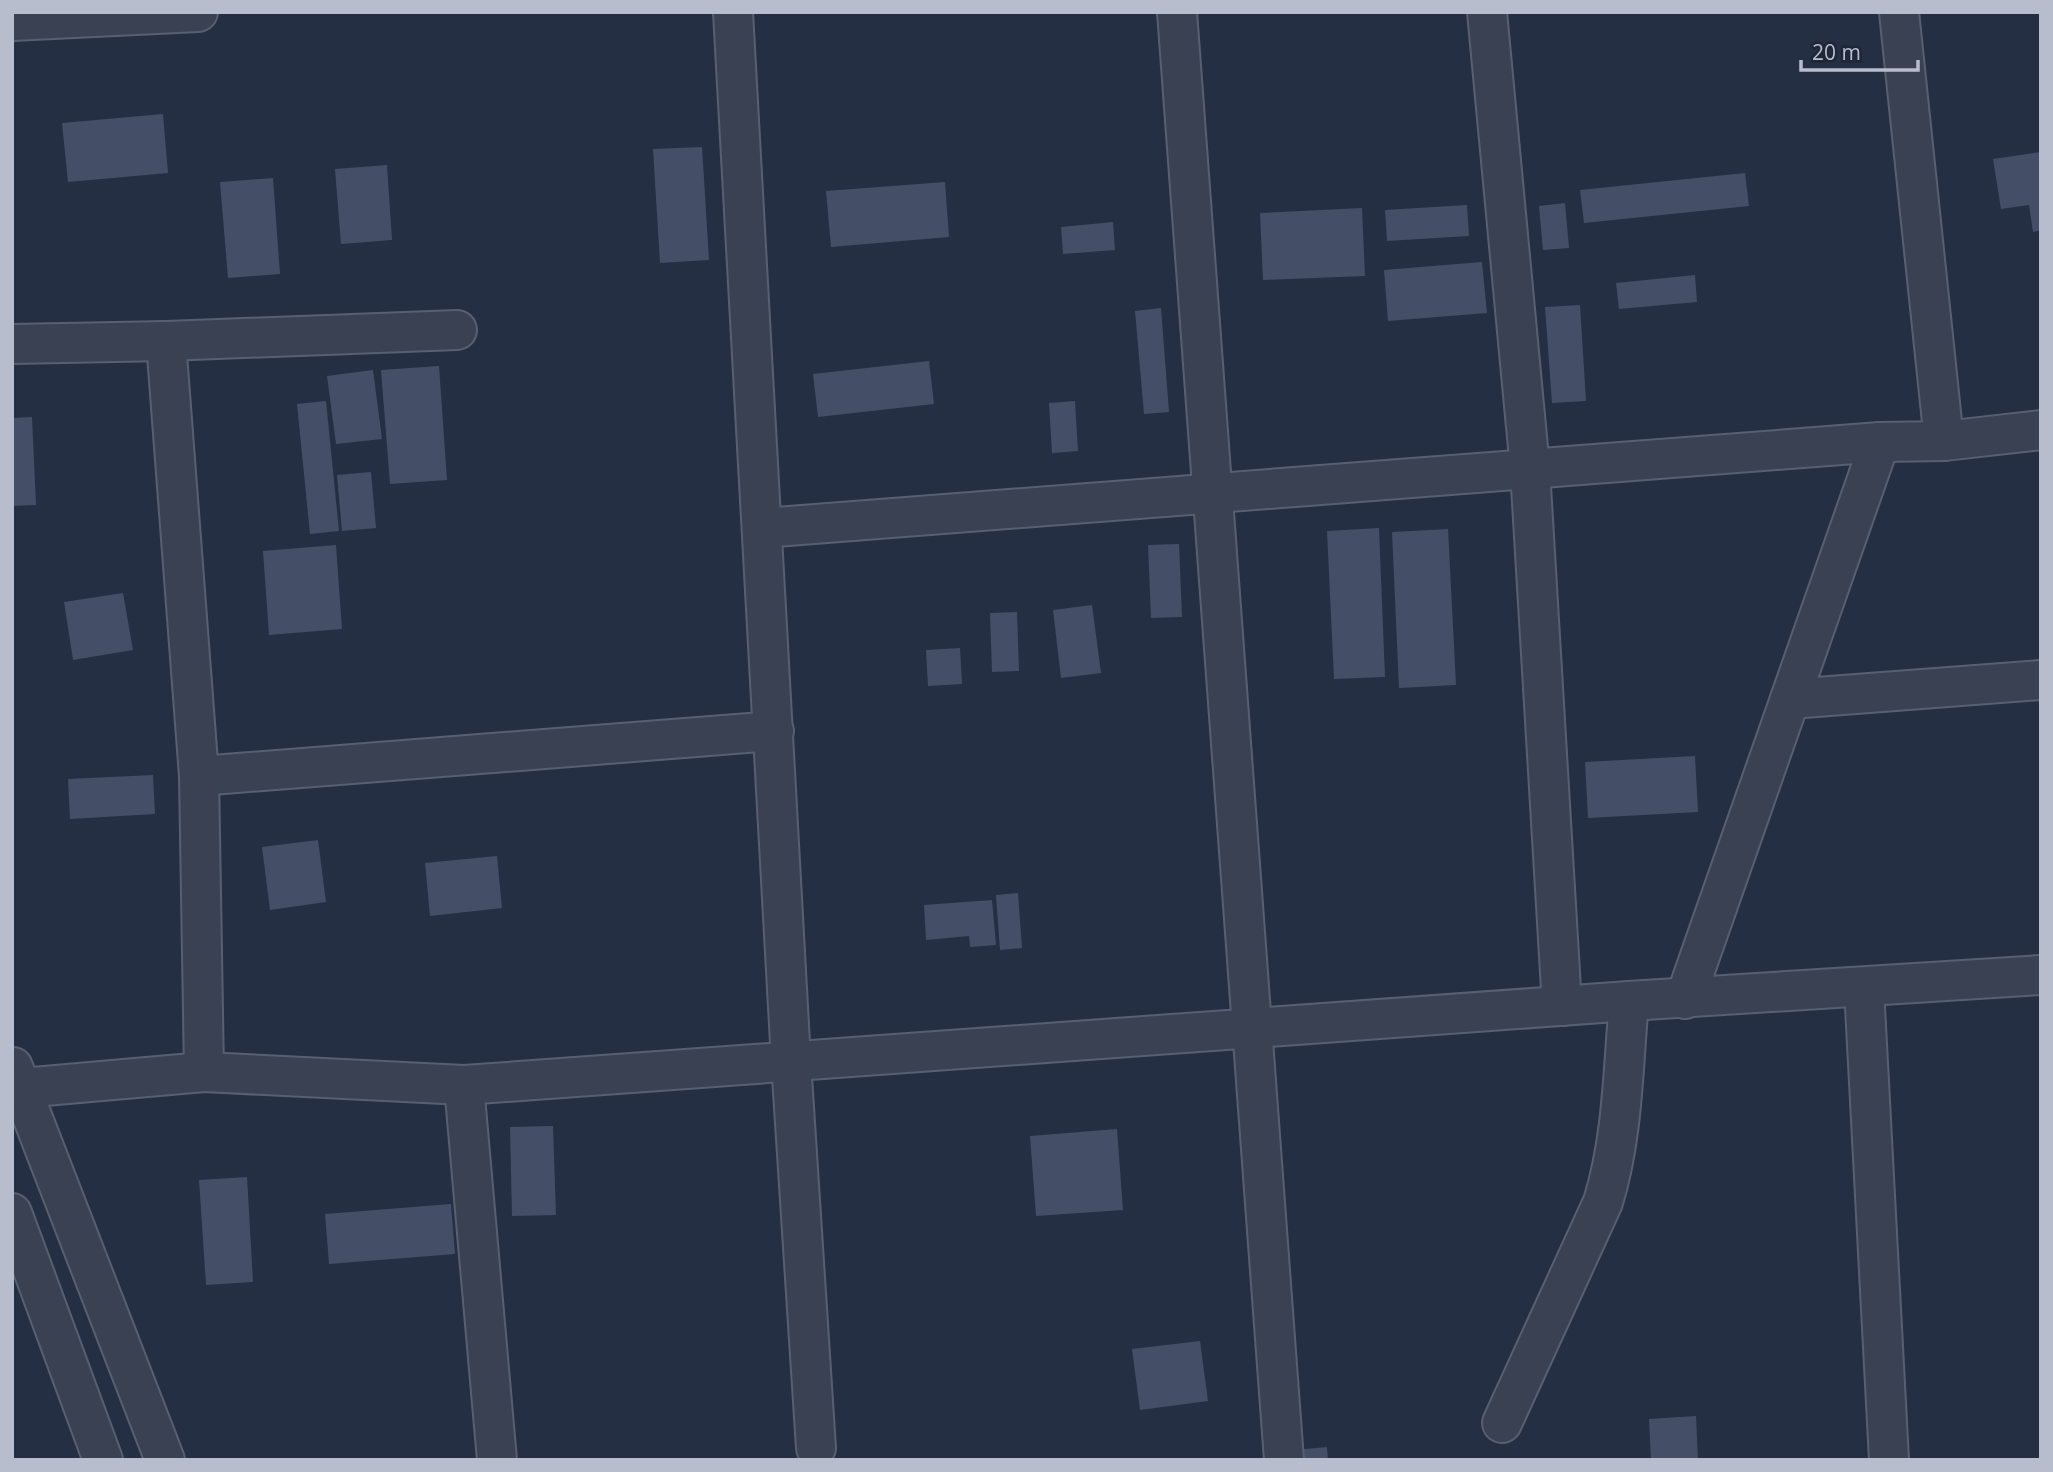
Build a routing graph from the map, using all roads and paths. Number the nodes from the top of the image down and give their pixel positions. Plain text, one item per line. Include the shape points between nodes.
1 (198, 12) edge
2 (733, 12) edge
3 (1177, 12) edge
4 (1487, 12) edge
5 (1899, 12) edge
6 (12, 21) edge
7 (457, 330) dead end
8 (166, 341) junction
9 (12, 344) edge
10 (2041, 430) edge
11 (1944, 441) junction
12 (1880, 442) junction
13 (1530, 469) junction
14 (1213, 495) junction
15 (762, 528) junction
16 (2041, 680) edge
17 (1790, 699) junction
18 (774, 731) junction
19 (200, 775) junction
20 (2041, 975) edge
21 (1864, 988) junction
22 (1685, 999) junction
23 (1629, 1001) junction
24 (1562, 1006) junction
25 (1251, 1029) junction
26 (791, 1061) junction
27 (204, 1072) junction
28 (15, 1082) edge
29 (464, 1085) junction
30 (12, 1213) edge
31 (1502, 1423) dead end
32 (816, 1448) dead end
33 (103, 1460) edge
34 (165, 1460) edge
35 (497, 1460) edge
36 (1284, 1460) edge
37 (1889, 1460) edge

1 - 6 street
2 - 15 street
3 - 14 street
4 - 13 street
5 - 11 street
7 - 8 street
8 - 9 street
8 - 19 street
10 - 11 street
11 - 12 street
12 - 13 street
12 - 17 street
13 - 14 street
13 - 24 street
14 - 15 street
14 - 25 street
15 - 18 street
16 - 17 street
17 - 22 street
18 - 19 street
18 - 26 street
19 - 27 street
20 - 21 street
21 - 22 street
21 - 37 street
22 - 23 street
23 - 24 street
23 - 31 street via 1612,1175
24 - 25 street
25 - 26 street
25 - 36 street
26 - 29 street
26 - 32 street
27 - 28 street
27 - 29 street
28 - 34 street
29 - 35 street
30 - 33 street

